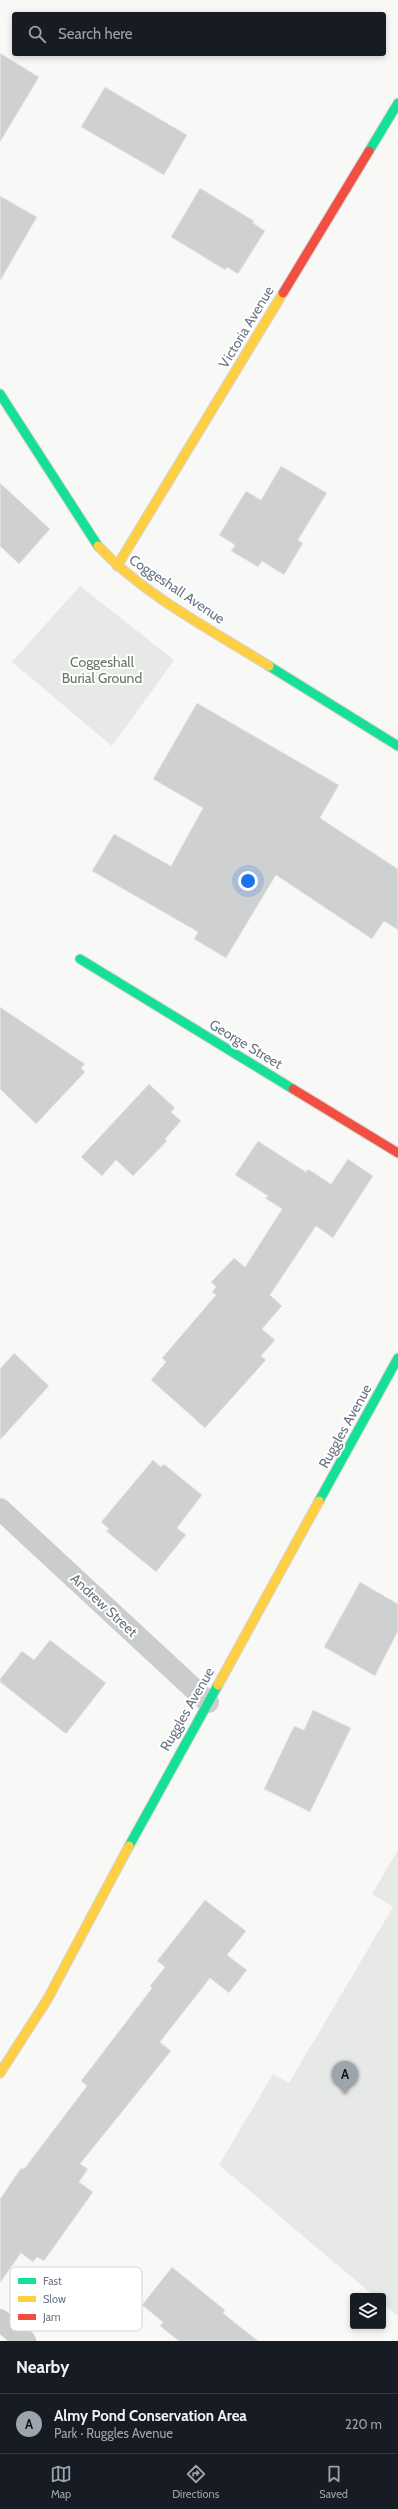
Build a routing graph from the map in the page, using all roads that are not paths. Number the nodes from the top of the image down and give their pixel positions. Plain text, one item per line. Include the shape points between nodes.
1 (398, 103) edge
2 (0, 394) edge
3 (117, 566) junction
4 (398, 746) edge
5 (80, 959) dead end
6 (398, 1153) edge
7 (398, 1358) edge
8 (0, 1509) edge
9 (208, 1702) junction
10 (0, 2073) edge
11 (0, 2320) edge
12 (10, 2328) edge
13 (13, 2331) edge
14 (25, 2341) edge

1 - 3 street, Victoria Avenue
2 - 3 street, Coggeshall Avenue via 84,527
3 - 4 street, Coggeshall Avenue via 176,608
5 - 6 street, George Street
7 - 9 street, Ruggles Avenue
8 - 9 street, Andrew Street
9 - 10 street, Ruggles Avenue via 46,2000
11 - 12 street
13 - 14 street

